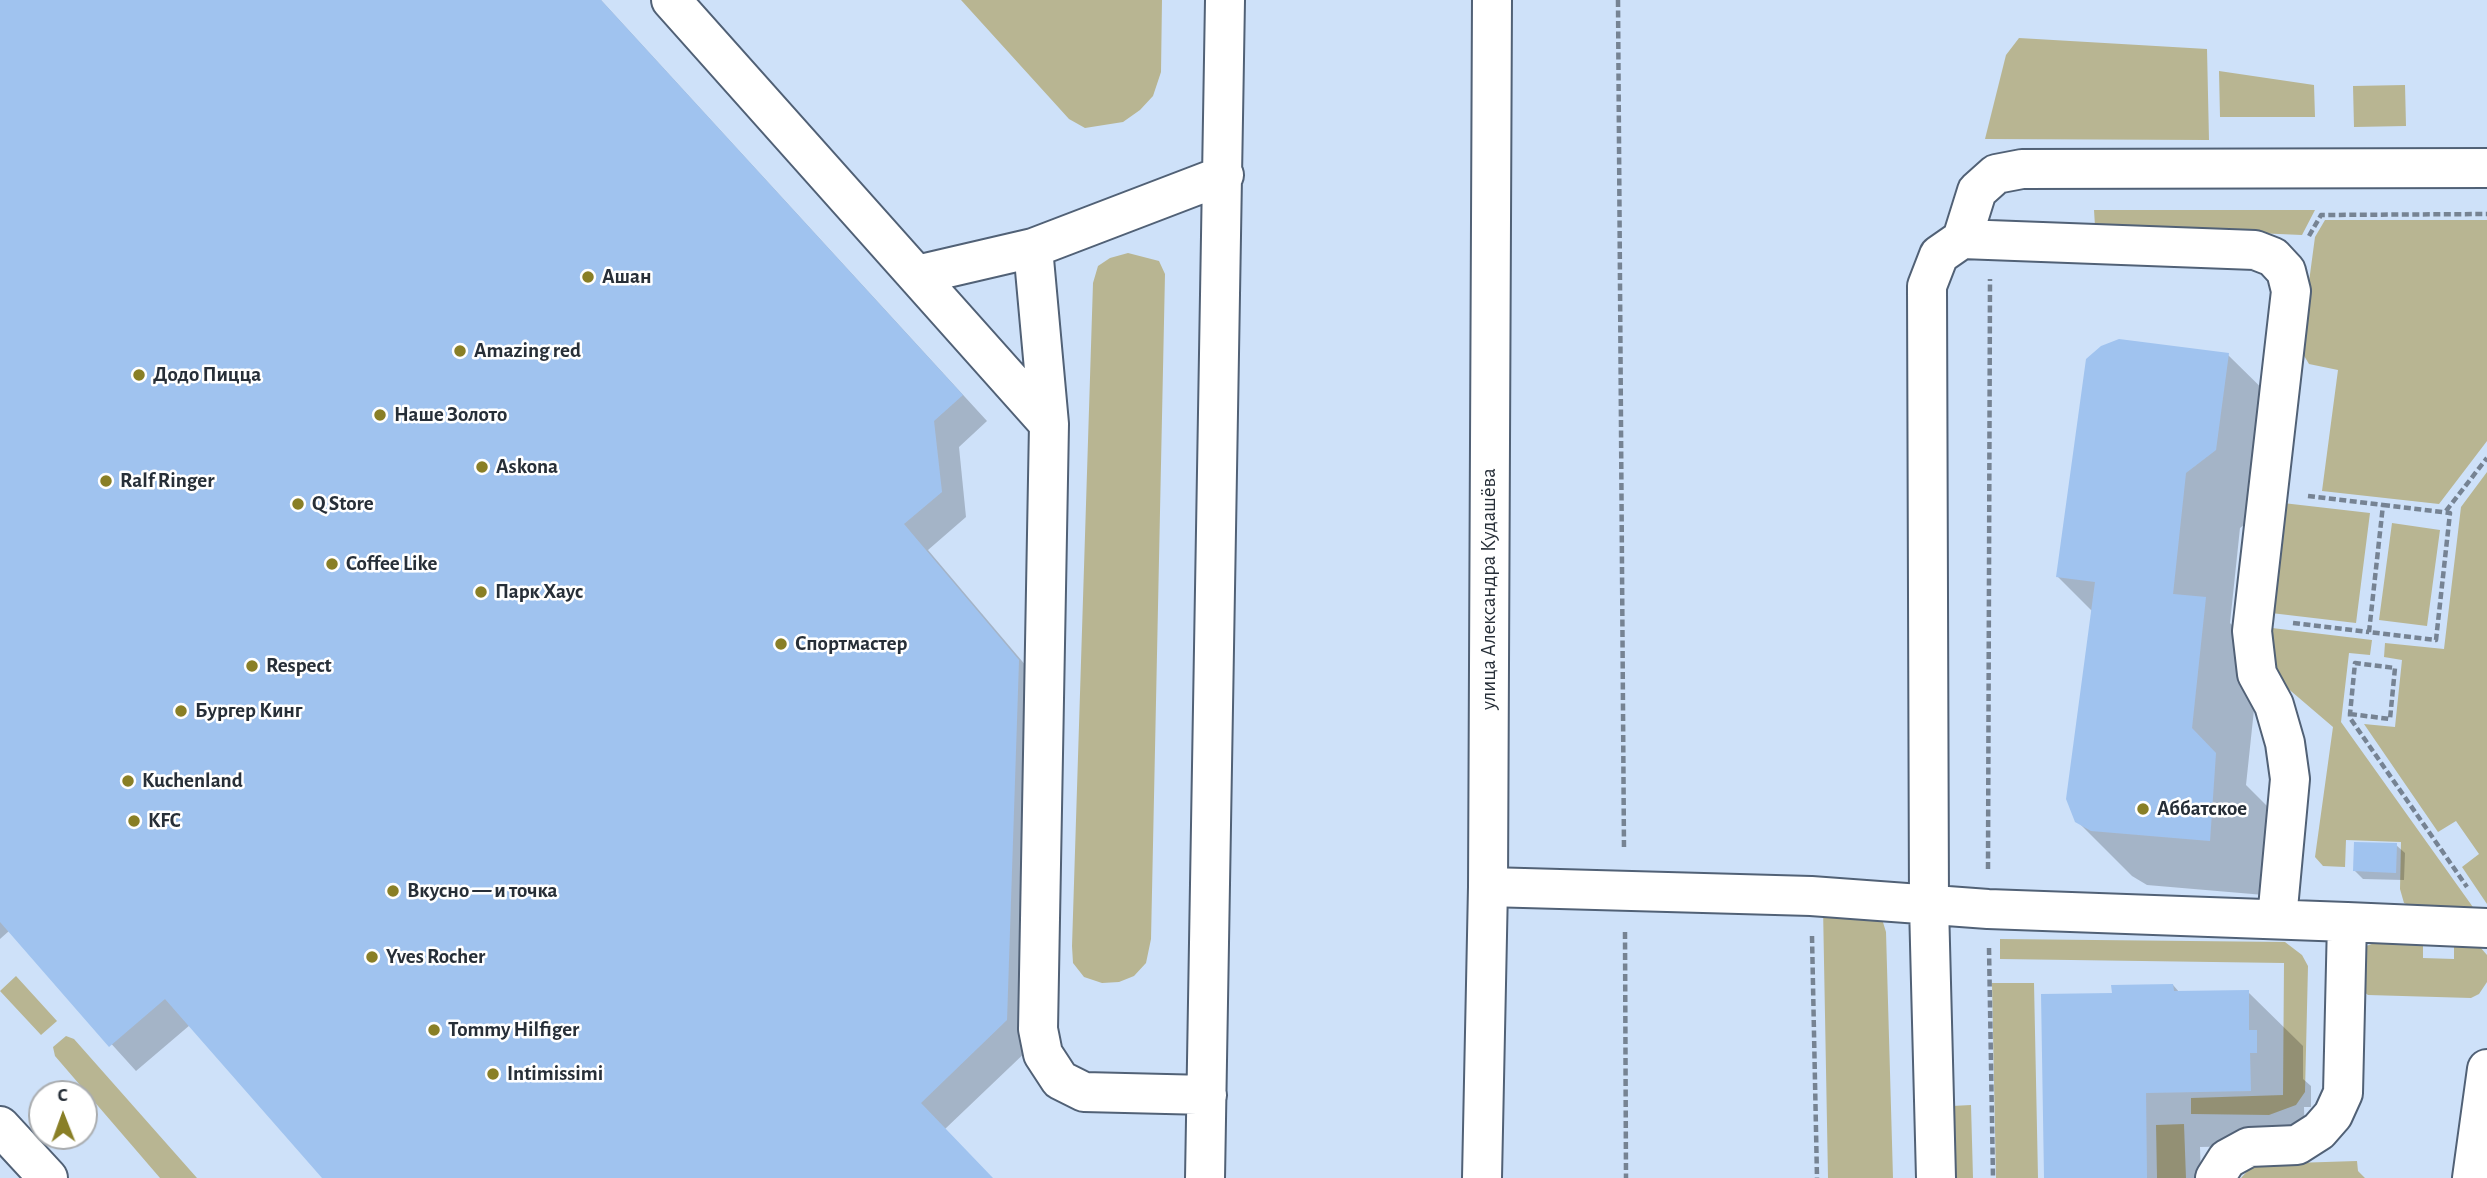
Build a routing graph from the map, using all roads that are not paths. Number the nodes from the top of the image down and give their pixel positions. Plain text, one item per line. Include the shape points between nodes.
1 (671, 0) edge
2 (1225, 0) edge
3 (1492, 0) edge
4 (2487, 168) edge
5 (1224, 175) junction
6 (1976, 240) junction
7 (1033, 248) junction
8 (917, 275) junction
9 (1049, 424) junction
10 (1488, 887) junction
11 (1929, 905) junction
12 (2479, 911) edge
13 (2277, 919) junction
14 (2347, 922) junction
15 (2487, 1069) edge
16 (1207, 1095) junction
17 (0, 1126) edge
18 (48, 1178) edge
19 (1205, 1178) edge
20 (1482, 1178) edge
21 (1936, 1178) edge
22 (2215, 1178) edge
23 (2472, 1178) edge

1 - 8 main road
2 - 5 main road
3 - 10 main road, улица Александра Кудашёва
4 - 6 main road via 2022,169 1996,174 1977,191
5 - 7 main road
5 - 16 main road
6 - 11 main road via 1939,255 1927,286
6 - 13 main road via 2255,250 2273,257 2286,271 2291,291 2253,618 2257,674 2274,705 2290,779
7 - 8 main road
7 - 9 main road
8 - 9 main road
9 - 16 main road via 1038,1030 1043,1054 1060,1080 1084,1092
10 - 11 main road via 1811,896
10 - 20 main road, улица Александра Кудашёва
11 - 13 main road
11 - 21 main road
12 - 14 main road
13 - 14 main road
14 - 22 main road via 2343,1093 2333,1115 2297,1145 2249,1147 2227,1159
15 - 23 main road
16 - 19 main road
17 - 18 main road

